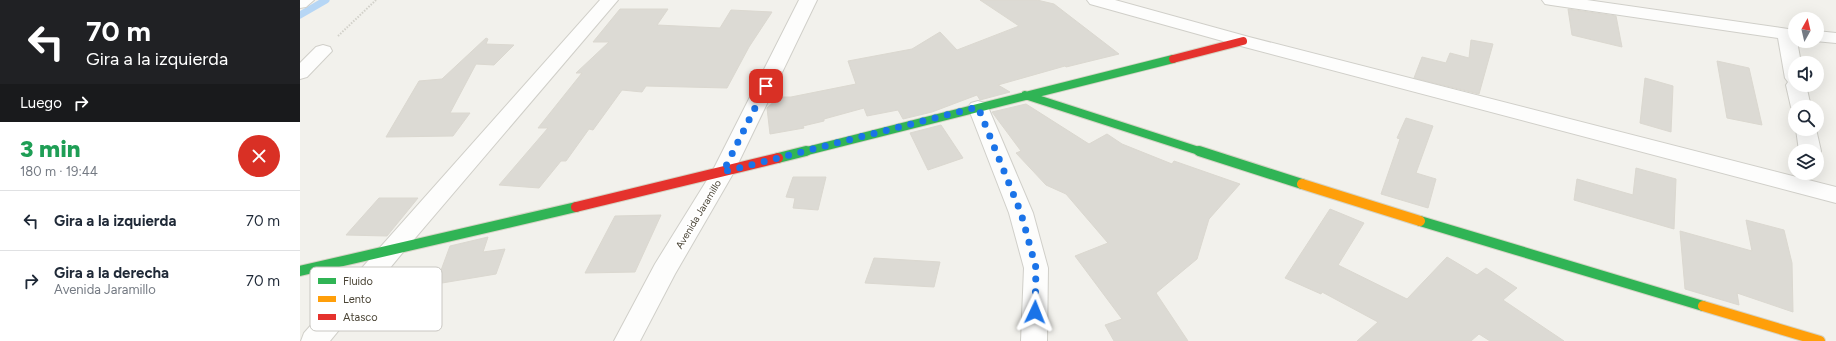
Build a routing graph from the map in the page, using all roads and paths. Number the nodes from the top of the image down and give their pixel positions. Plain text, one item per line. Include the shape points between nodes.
1 (305, 0) edge
2 (376, 0) edge
3 (610, 0) edge
4 (808, 0) edge
5 (1096, 0) edge
6 (1551, 0) edge
7 (300, 3) edge
8 (1788, 34) edge
9 (1824, 37) edge
10 (1836, 38) edge
11 (1243, 40) junction
12 (323, 51) joint
13 (300, 73) edge
14 (1025, 95) junction
15 (978, 107) junction
16 (723, 172) junction
17 (1823, 186) edge
18 (390, 251) junction
19 (318, 267) edge
20 (376, 267) edge
21 (310, 269) edge
22 (300, 271) edge
23 (322, 331) edge
24 (314, 341) edge
25 (627, 341) edge
26 (1034, 341) edge
27 (1820, 341) edge

1 - 7 street
2 - 12 path
3 - 18 street
4 - 16 street, Avenida Jaramillo
5 - 11 street
6 - 8 street
9 - 10 street
11 - 14 street
11 - 17 street
12 - 13 street
14 - 15 street
14 - 27 street via 1382,210
15 - 16 street
15 - 26 street via 1021,213 1036,268
16 - 18 street
16 - 25 street, Avenida Jaramillo via 664,271
18 - 19 street
18 - 20 street
21 - 22 street
23 - 24 street

